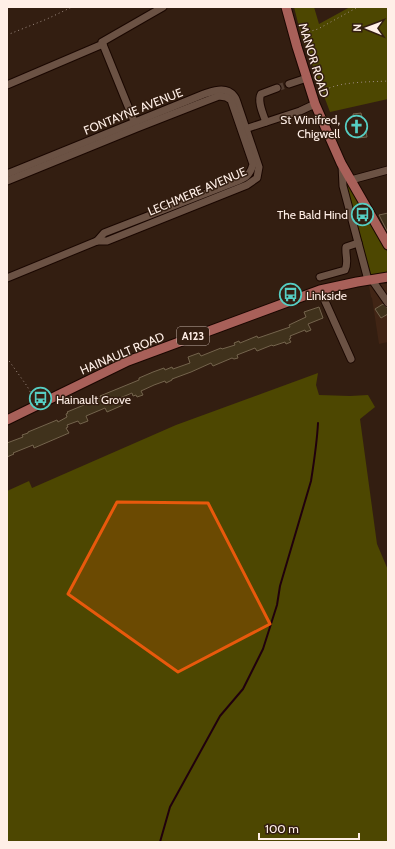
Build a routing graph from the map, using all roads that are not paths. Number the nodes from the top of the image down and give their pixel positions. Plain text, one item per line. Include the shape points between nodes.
1 (163, 7) edge
2 (286, 7) edge
3 (102, 43) junction
4 (307, 78) junction
5 (289, 84) tunnel mouth
6 (7, 85) edge
7 (277, 88) tunnel mouth
8 (315, 103) junction
9 (266, 122) junction
10 (136, 125) junction
11 (244, 130) junction
12 (341, 163) junction
13 (30, 168) junction
14 (388, 170) edge
15 (7, 174) edge
16 (351, 180) junction
17 (7, 181) edge
18 (358, 243) junction
19 (388, 245) edge
20 (320, 277) dead end
21 (388, 277) edge
22 (7, 278) edge
23 (370, 280) junction
24 (379, 289) junction
25 (320, 290) junction
26 (388, 290) edge
27 (388, 303) edge
28 (351, 359) dead end
29 (7, 420) edge

1 - 3 street
2 - 4 main road, MANOR ROAD
3 - 6 street
3 - 10 street
4 - 5 street
4 - 8 main road, MANOR ROAD
7 - 9 street via 259,97
8 - 9 street via 300,111
8 - 12 main road, MANOR ROAD
9 - 11 street
10 - 11 street, FONTAYNE AVENUE via 217,90 228,90 234,96
10 - 13 street, FONTAYNE AVENUE
11 - 22 street, LECHMERE AVENUE via 259,167 257,178 247,185 236,186 104,233 97,241
12 - 16 main road, MANOR ROAD
12 - 18 street, MANOR ROAD via 343,186
13 - 15 street, FONTAYNE AVENUE
13 - 17 street, FONTAYNE AVENUE
14 - 16 street
16 - 19 main road, MANOR ROAD
18 - 20 street via 346,247 346,270
18 - 23 street, MANOR ROAD
21 - 23 main road, HAINAULT ROAD / A123
23 - 24 street
23 - 25 main road, HAINAULT ROAD / A123
24 - 26 street
24 - 27 street
25 - 28 street
25 - 29 main road, HAINAULT ROAD / A123 via 128,361

